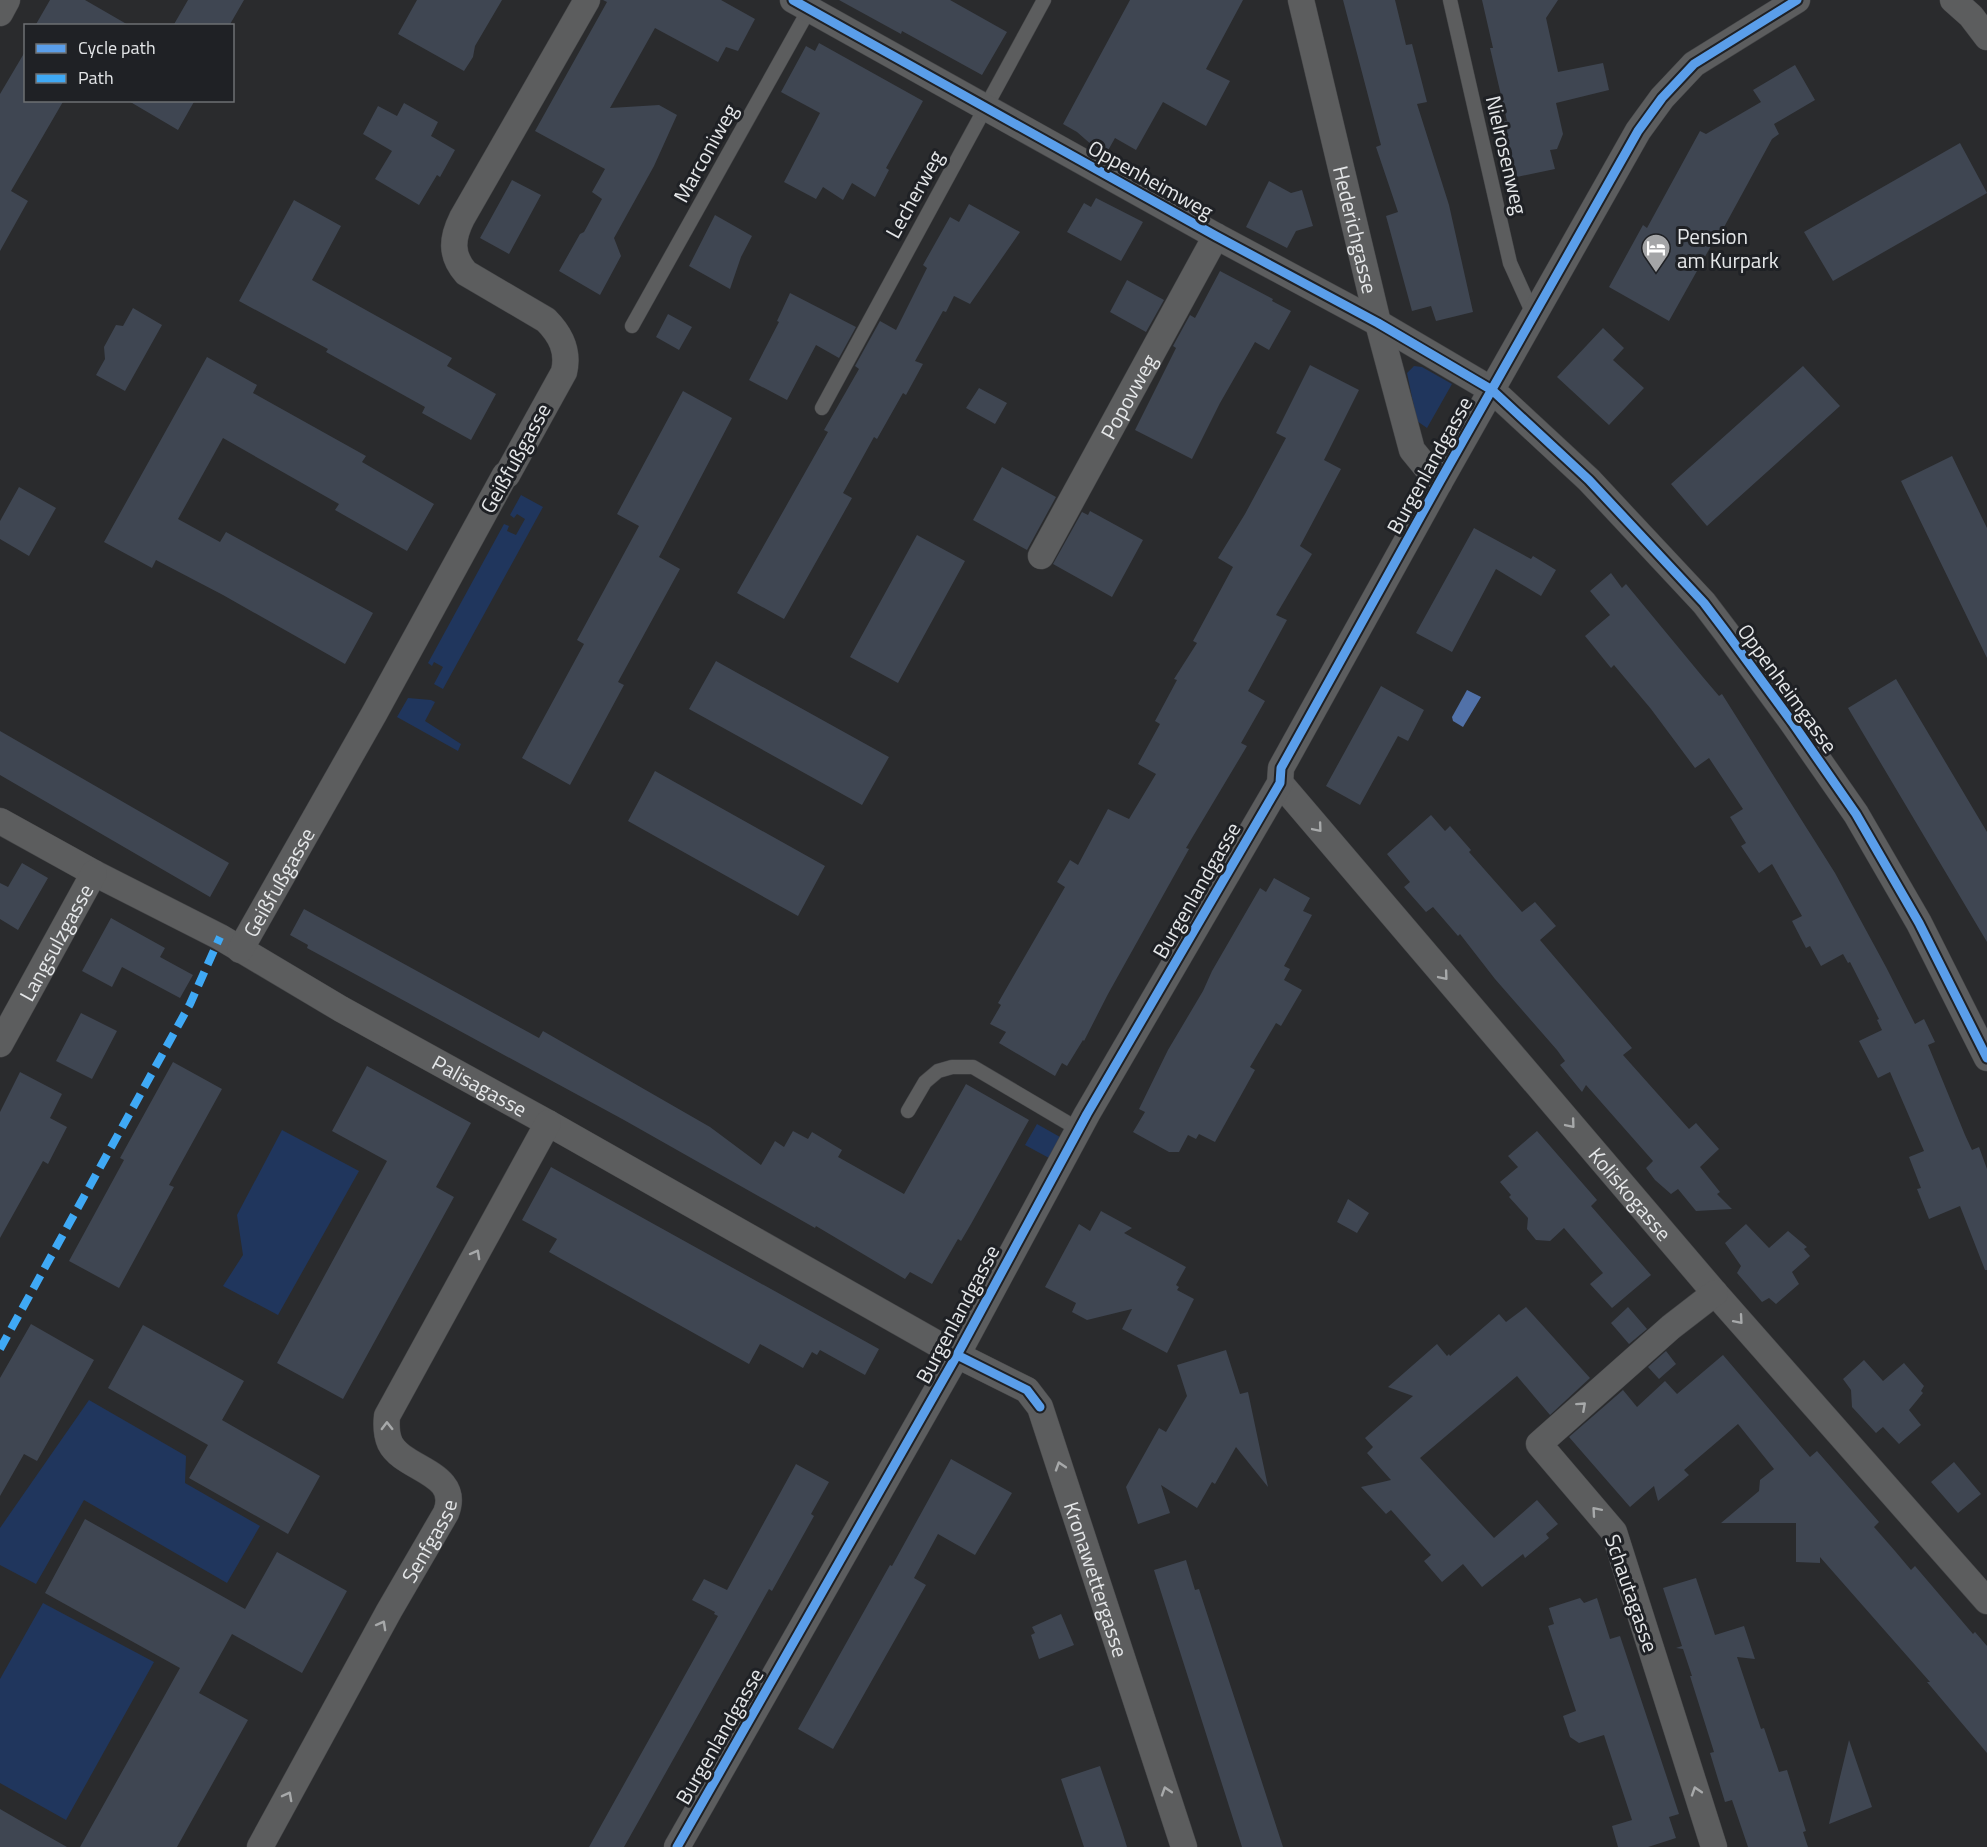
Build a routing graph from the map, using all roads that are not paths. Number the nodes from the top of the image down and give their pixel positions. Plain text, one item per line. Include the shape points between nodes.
1 (7, 0) edge
2 (587, 0) edge
3 (1044, 0) edge
4 (1301, 0) edge
5 (1450, 0) edge
6 (1797, 0) edge
7 (806, 3) edge
8 (1964, 5) edge
9 (0, 12) edge
10 (1987, 37) edge
11 (985, 107) junction
12 (1216, 236) junction
13 (1534, 316) junction
14 (1377, 323) junction
15 (632, 326) dead end
16 (1492, 390) junction
17 (822, 408) dead end
18 (1439, 483) junction
19 (1041, 556) dead end
20 (1280, 783) junction
21 (0, 821) edge
22 (94, 873) junction
23 (240, 950) junction
24 (0, 1044) edge
25 (1987, 1058) edge
26 (908, 1111) dead end
27 (548, 1123) junction
28 (1078, 1129) junction
29 (1714, 1293) junction
30 (957, 1355) junction
31 (1987, 1601) edge
32 (260, 1847) edge
33 (677, 1847) edge
34 (1185, 1847) edge
35 (1714, 1847) edge

1 - 9 street
2 - 23 street, Geißfußgasse via 462,218 452,244 459,266 466,273 546,320 556,330 565,351 564,372
3 - 11 lane, Lecherweg
4 - 14 street, Hederichgasse
5 - 13 lane, Nielrosenweg via 1510,263
6 - 13 street, Burgenlandgasse via 1694,64 1662,98 1638,131
7 - 11 street, Oppenheimweg
7 - 15 lane, Marconiweg
8 - 10 street
11 - 12 street, Oppenheimweg
11 - 17 lane, Lecherweg
12 - 14 street, Oppenheimweg
12 - 19 street, Popovweg
13 - 16 street, Burgenlandgasse
14 - 16 street, Oppenheimweg
14 - 18 street, Hederichgasse via 1412,450
16 - 18 street, Burgenlandgasse
16 - 25 street, Oppenheimgasse via 1589,480 1704,603 1856,814 1919,923
18 - 20 street, Burgenlandgasse via 1281,768
20 - 28 street, Burgenlandgasse
20 -> 29 street, Koliskogasse
21 - 22 street, Palisagasse
22 - 23 street, Palisagasse
22 - 24 street, Langsulzgasse
23 - 27 street, Palisagasse
26 - 28 lane via 925,1082 938,1071 973,1067
27 - 30 street, Palisagasse
32 -> 27 street, Senfgasse via 446,1513 449,1499 441,1482 391,1445 386,1432 387,1416
28 - 30 street, Burgenlandgasse
29 -> 31 street, Koliskogasse
35 -> 29 street, Schautagasse via 1614,1532 1539,1444
30 - 33 street, Burgenlandgasse
34 -> 30 street, Kronawettergasse via 1040,1407 1027,1390

